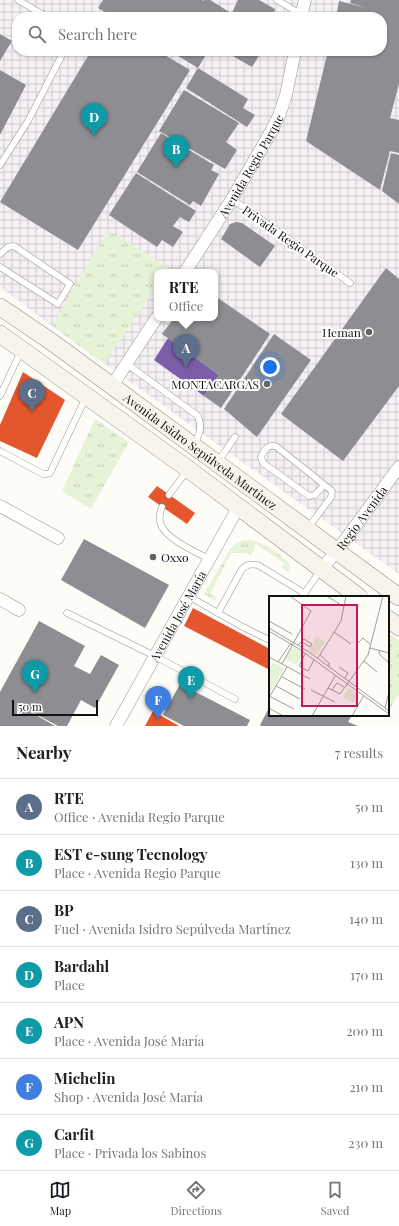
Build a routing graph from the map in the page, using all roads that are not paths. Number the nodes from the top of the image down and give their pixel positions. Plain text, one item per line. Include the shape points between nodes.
1 (18, 0) edge
2 (277, 0) edge
3 (305, 0) edge
4 (38, 12) edge
5 (295, 12) edge
6 (302, 12) edge
7 (61, 56) edge
8 (294, 56) edge
9 (0, 166) edge
10 (232, 199) junction
11 (0, 254) edge
12 (0, 267) edge
13 (187, 269) edge
14 (350, 283) dead end
15 (0, 307) edge
16 (154, 321) edge
17 (0, 334) edge
18 (21, 350) junction
19 (127, 364) junction
20 (112, 386) junction
21 (0, 396) edge
22 (86, 396) junction
23 (235, 437) dead end
24 (193, 446) junction
25 (0, 451) edge
26 (217, 463) junction
27 (399, 466) edge
28 (188, 469) junction
29 (324, 484) junction
30 (169, 495) dead end
31 (0, 506) edge
32 (239, 506) junction
33 (162, 507) dead end
34 (307, 530) junction
35 (58, 538) dead end
36 (336, 551) junction
37 (210, 559) junction
38 (322, 568) junction
39 (303, 595) edge
40 (188, 596) junction
41 (358, 596) edge
42 (399, 597) edge
43 (0, 599) edge
44 (20, 610) dead end
45 (67, 613) dead end
46 (218, 613) junction
47 (389, 620) edge
48 (399, 627) edge
49 (269, 640) edge
50 (155, 656) junction
51 (235, 700) dead end
52 (116, 726) edge

1 - 4 lane
2 - 5 lane
3 - 6 street
7 - 9 lane via 28,121
8 - 10 street, Avenida Regio Parque via 279,116
10 - 13 street, Avenida Regio Parque
10 - 14 lane, Privada Regio Parque
11 - 12 lane via 8,247 14,246 70,284 58,304
15 - 20 main road, Avenida Isidro Sepúlveda Martínez
16 - 19 street
17 - 18 main road, Avenida Isidro Sepúlveda Martínez
18 - 21 lane
18 - 22 main road, Avenida Isidro Sepúlveda Martínez
19 - 20 street
19 - 24 lane via 198,416 200,434
20 - 24 main road, Avenida Isidro Sepúlveda Martínez
22 - 25 lane via 50,473 43,474
22 - 28 main road, Avenida Isidro Sepúlveda Martínez
23 - 26 lane
24 - 26 main road, Avenida Isidro Sepúlveda Martínez
26 - 34 main road, Avenida Isidro Sepúlveda Martínez
27 - 36 street, Regio Avenida
28 - 30 lane
28 - 32 main road, Avenida Isidro Sepúlveda Martínez
29 - 29 lane via 277,447 270,445 262,454 263,463 309,496 315,495
29 - 34 lane via 332,491 331,497
31 - 35 street
32 - 37 street, Avenida José María
32 - 38 main road, Avenida Isidro Sepúlveda Martínez
33 - 37 lane via 160,524 164,531
34 - 36 main road, Avenida Isidro Sepúlveda Martínez
36 - 38 street, Regio Avenida
36 - 42 main road, Avenida Isidro Sepúlveda Martínez
37 - 40 street, Avenida José María
38 - 39 lane
38 - 41 main road, Avenida Isidro Sepúlveda Martínez
39 - 46 lane via 258,565 246,565
40 - 46 lane
40 - 50 street, Avenida José María
43 - 44 street
45 - 50 lane
46 - 49 lane
47 - 48 main road
50 - 51 lane
50 - 52 street, Avenida José María

